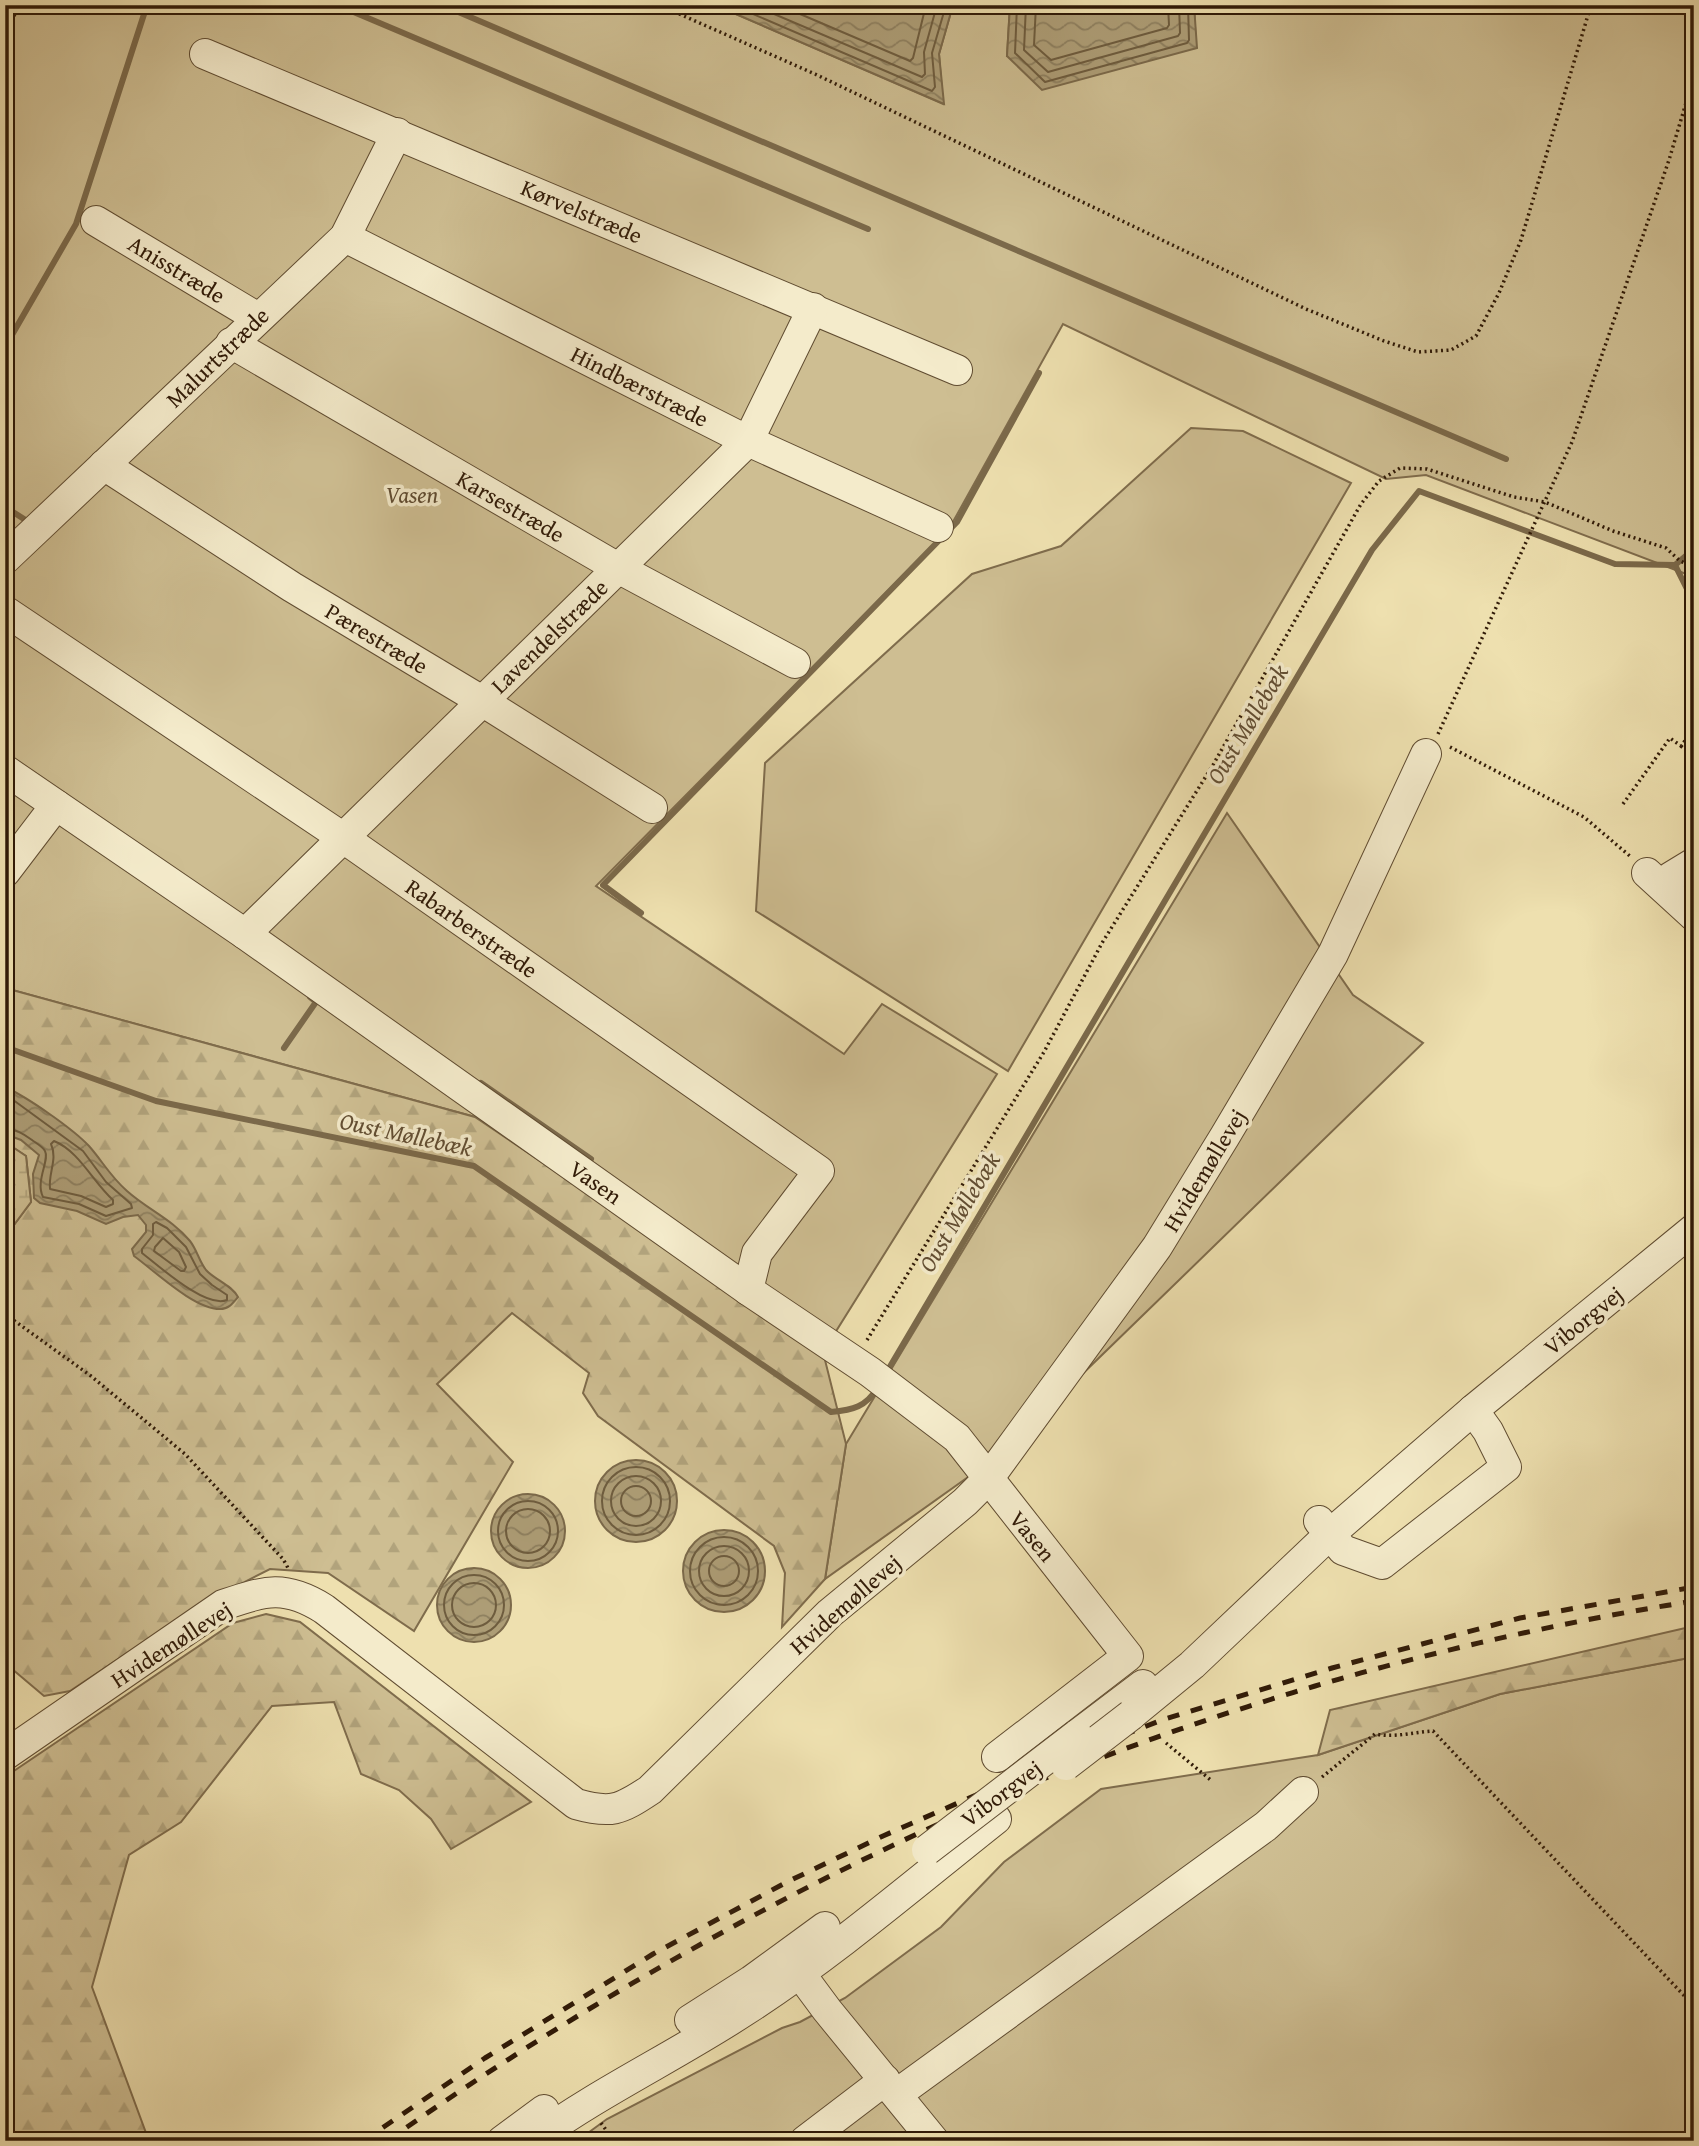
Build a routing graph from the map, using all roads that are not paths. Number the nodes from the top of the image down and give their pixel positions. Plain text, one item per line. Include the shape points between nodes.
1 (205, 54) dead end
2 (397, 133) junction
3 (96, 220) dead end
4 (345, 237) junction
5 (813, 308) junction
6 (258, 318) junction
7 (231, 343) junction
8 (957, 370) dead end
9 (748, 440) junction
10 (104, 465) junction
11 (938, 527) dead end
12 (5, 559) edge
13 (618, 568) junction
14 (5, 611) edge
15 (795, 663) dead end
16 (482, 701) junction
17 (1431, 746) road end
18 (5, 771) edge
19 (56, 805) junction
20 (653, 808) dead end
21 (342, 837) junction
22 (1694, 863) edge
23 (5, 872) edge
24 (1694, 916) edge
25 (245, 934) junction
26 (1694, 1229) edge
27 (748, 1290) junction
28 (1473, 1410) junction
29 (988, 1479) junction
30 (1325, 1527) junction
31 (1128, 1656) junction
32 (1154, 1687) junction
33 (5, 1755) edge
34 (997, 1757) dead end
35 (1303, 1792) road end
36 (793, 1964) junction
37 (891, 2087) junction
38 (929, 2139) edge
39 (502, 2141) edge
40 (532, 2141) edge
41 (805, 2141) edge

1 - 2 street, Kørvelstræde
2 - 4 street, Malurtstræde
2 - 5 street, Kørvelstræde
3 - 6 street, Anisstræde
4 - 6 street, Malurtstræde
4 - 9 street, Hindbærstræde
5 - 8 street, Kørvelstræde
5 - 9 street, Lavendelstræde
6 - 7 street, Malurtstræde
7 - 10 street, Malurtstræde
7 - 13 street, Karsestræde
9 - 11 street, Hindbærstræde
9 - 13 street, Lavendelstræde
10 - 12 street, Malurtstræde
10 - 16 street, Pærestræde via 292,587
13 - 15 street, Karsestræde
13 - 16 street, Lavendelstræde
14 - 21 street, Rabarberstræde
16 - 20 street, Pærestræde
16 - 21 street, Lavendelstræde
17 - 29 street, Hvidemøllevej via 1333,954 1225,1136 1157,1247
18 - 19 street, Vasen
19 - 23 street
19 - 25 street, Vasen
21 - 25 street, Lavendelstræde
21 - 27 street, Rabarberstræde via 819,1171 757,1253
22 - 24 street via 1671,877 1654,880
25 - 27 street, Vasen
26 - 28 street, Viborgvej
27 - 29 street, Vasen via 862,1366 957,1438
28 - 30 street, Viborgvej
28 - 30 street via 1506,1467 1382,1564 1343,1550
29 - 31 street, Vasen
29 - 33 street, Hvidemøllevej via 830,1613 650,1790 624,1807 599,1810 576,1804 302,1595 262,1592 223,1605
30 - 32 street, Viborgvej via 1224,1613
31 - 32 street, Vasen
31 - 34 street
32 - 36 street, Viborgvej, bridge via 1077,1735 927,1850
32 - 36 street, Viborgvej, bridge via 1131,1716 918,1882
35 - 37 street via 1266,1826
36 - 37 street
36 - 39 street, Viborgvej via 589,2080
36 - 40 street, Viborgvej via 745,2011
37 - 38 street
37 - 41 street

